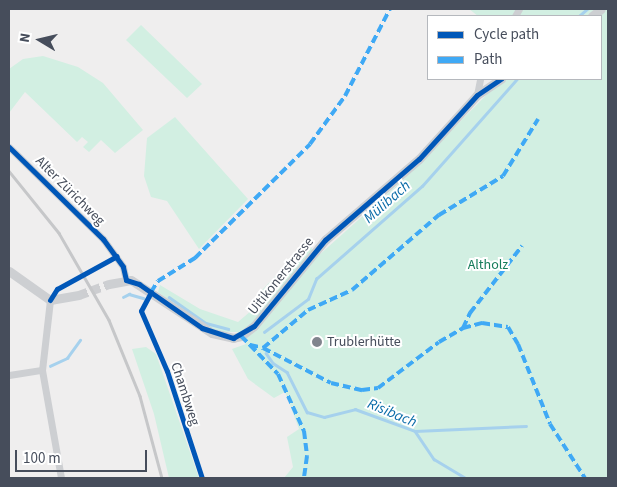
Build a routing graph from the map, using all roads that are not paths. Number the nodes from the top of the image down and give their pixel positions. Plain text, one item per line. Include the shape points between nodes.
1 (480, 80) edge
2 (500, 80) edge
3 (477, 95) junction
4 (9, 147) edge
5 (9, 271) edge
6 (126, 280) junction
7 (109, 284) tunnel mouth
8 (79, 295) tunnel mouth
9 (50, 300) junction
10 (42, 370) junction
11 (9, 375) edge
12 (61, 478) edge

1 - 3 street
2 - 3 street, Uitikonerstrasse
3 - 6 street, Uitikonerstrasse via 419,159 325,240 254,326 241,336 233,338 212,333 139,284
4 - 6 street, Alter Zürichweg via 103,239 123,267
5 - 9 street
6 - 7 street
8 - 9 street
9 - 10 street
10 - 11 street
10 - 12 street

